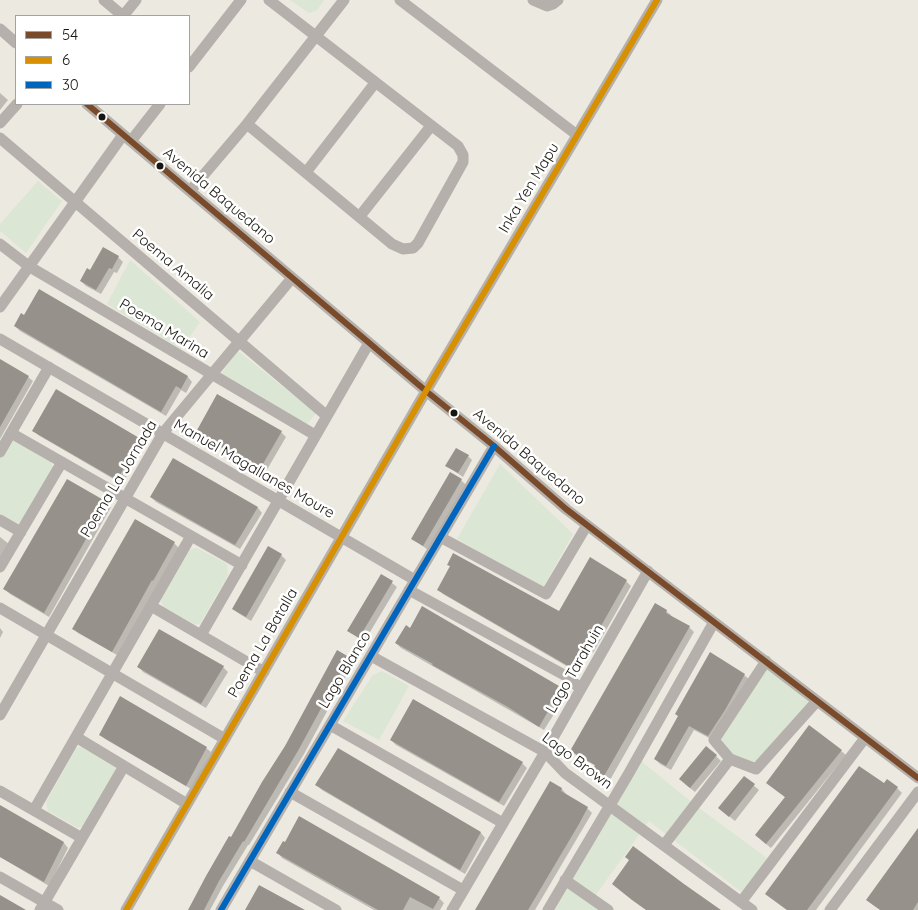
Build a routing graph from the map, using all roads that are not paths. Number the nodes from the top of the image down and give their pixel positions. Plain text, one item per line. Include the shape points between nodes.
1 (104, 0) edge
2 (136, 0) edge
3 (240, 0) edge
4 (269, 0) edge
5 (344, 0) edge
6 (400, 0) edge
7 (533, 0) edge
8 (657, 0) edge
9 (554, 3) edge
10 (122, 15) edge
11 (124, 15) edge
12 (0, 29) edge
13 (316, 36) junction
14 (15, 42) edge
15 (190, 66) edge
16 (375, 82) junction
17 (16, 105) edge
18 (88, 105) edge
19 (159, 105) edge
20 (0, 123) edge
21 (247, 124) junction
22 (431, 126) junction
23 (577, 135) junction
24 (0, 138) edge
25 (127, 138) junction
26 (307, 172) junction
27 (190, 191) junction
28 (76, 202) junction
29 (360, 216) junction
30 (0, 244) edge
31 (30, 267) junction
32 (292, 278) junction
33 (0, 307) edge
34 (0, 339) edge
35 (238, 341) junction
36 (369, 343) junction
37 (49, 367) junction
38 (211, 374) junction
39 (426, 391) junction
40 (326, 416) junction
41 (11, 432) junction
42 (163, 433) junction
43 (316, 436) junction
44 (494, 446) junction
45 (0, 452) edge
46 (62, 462) junction
47 (125, 498) junction
48 (278, 500) junction
49 (0, 520) edge
50 (586, 525) junction
51 (21, 532) junction
52 (191, 536) junction
53 (342, 537) junction
54 (440, 537) junction
55 (242, 564) junction
56 (0, 567) edge
57 (648, 572) junction
58 (412, 585) junction
59 (150, 606) junction
60 (0, 608) edge
61 (714, 622) junction
62 (46, 634) junction
63 (201, 635) junction
64 (371, 656) junction
65 (766, 661) junction
66 (264, 672) junction
67 (112, 673) junction
68 (581, 689) junction
69 (817, 700) junction
70 (0, 715) edge
71 (330, 725) junction
72 (76, 737) junction
73 (865, 738) junction
74 (225, 739) junction
75 (545, 752) junction
76 (730, 759) junction
77 (124, 766) junction
78 (918, 778) edge
79 (0, 791) edge
80 (290, 792) junction
81 (918, 792) edge
82 (187, 804) junction
83 (609, 805) junction
84 (34, 810) junction
85 (503, 822) junction
86 (82, 838) junction
87 (664, 845) junction
88 (250, 862) junction
89 (0, 877) edge
90 (565, 880) junction
91 (463, 890) junction
92 (741, 902) junction
93 (42, 906) edge
94 (58, 910) edge
95 (126, 910) edge
96 (221, 910) edge
97 (336, 910) edge
98 (452, 910) edge
99 (548, 910) edge
100 (608, 910) edge
101 (752, 910) edge
102 (830, 910) edge

1 - 10 street
2 - 11 street
3 - 15 street
4 - 13 street
5 - 13 street
6 - 23 street
7 - 9 street via 543,5
8 - 23 street, Inka Yen Mapu
12 - 14 street
13 - 16 street
13 - 21 street
16 - 22 street
16 - 26 street
17 - 20 street
18 - 25 street, Avenida Baquedano
19 - 25 street
21 - 26 street
21 - 27 street
22 - 29 street
22 - 29 street via 458,146 463,155 461,165 418,243 407,249 395,245
23 - 39 street, Inka Yen Mapu
24 - 28 street, Poema Amalia
25 - 27 street, Avenida Baquedano
25 - 28 street
26 - 29 street
27 - 32 street, Avenida Baquedano
28 - 31 street
28 - 35 street, Poema Amalia
30 - 31 street, Poema Marina
31 - 33 street
31 - 38 street, Poema Marina
32 - 35 street, Poema La Jornada
32 - 36 street, Avenida Baquedano
34 - 37 street, Manuel Magallanes Moure
35 - 38 street, Poema La Jornada
35 - 40 street, Poema Amalia
36 - 39 street, Avenida Baquedano
36 - 40 street
37 - 41 street
37 - 42 street, Manuel Magallanes Moure
38 - 42 street, Poema La Jornada
38 - 43 street, Poema Marina
39 - 44 street, Avenida Baquedano
39 - 53 street, Poema La Batalla
40 - 43 street
41 - 45 street
41 - 46 street
42 - 47 street, Poema La Jornada
42 - 48 street, Manuel Magallanes Moure
43 - 48 street
44 - 50 street, Avenida Baquedano
44 - 54 street, Lago Blanco
46 - 47 street
46 - 51 street
47 - 52 street
47 - 62 street, Poema La Jornada
48 - 53 street, Manuel Magallanes Moure
48 - 55 street
49 - 51 street
50 - 54 street via 546,594
50 - 57 street, Avenida Baquedano
51 - 56 street
52 - 55 street
52 - 59 street
53 - 58 street, Manuel Magallanes Moure
53 - 66 street, Poema La Batalla
54 - 58 street, Lago Blanco
55 - 63 street
57 - 61 street, Avenida Baquedano
57 - 68 street, Lago Tarahuin
58 - 64 street, Lago Blanco
58 - 68 street, Manuel Magallanes Moure via 566,676
59 - 63 street
59 - 67 street
60 - 62 street
61 - 65 street, Avenida Baquedano
61 - 83 street
62 - 67 street
62 - 70 street, Poema La Jornada
63 - 66 street
64 - 71 street, Lago Blanco
64 - 75 street, Lago Brown
65 - 69 street, Avenida Baquedano
65 - 76 street via 714,740
66 - 74 street, Poema La Batalla
67 - 72 street
67 - 74 street
68 - 75 street, Lago Tarahuin
69 - 73 street, Avenida Baquedano
69 - 76 street via 756,769
71 - 80 street, Lago Blanco
71 - 85 street
72 - 77 street
72 - 84 street
73 - 78 street, Avenida Baquedano
73 - 92 street
74 - 82 street, Poema La Batalla
75 - 83 street, Lago Brown via 565,772
75 - 85 street, Lago Tarahuin
76 - 87 street
77 - 82 street
77 - 86 street
79 - 84 street
80 - 88 street, Lago Blanco
80 - 91 street
81 - 102 street
82 - 95 street, Poema La Batalla
83 - 87 street, Lago Brown
83 - 90 street
84 - 86 street
85 - 91 street, Lago Tarahuin
86 - 93 street
87 - 92 street, Lago Brown
88 - 96 street, Lago Blanco
88 - 97 street
89 - 93 street
90 - 99 street
90 - 100 street
91 - 98 street, Lago Tarahuin
92 - 101 street, Lago Brown
93 - 94 street

